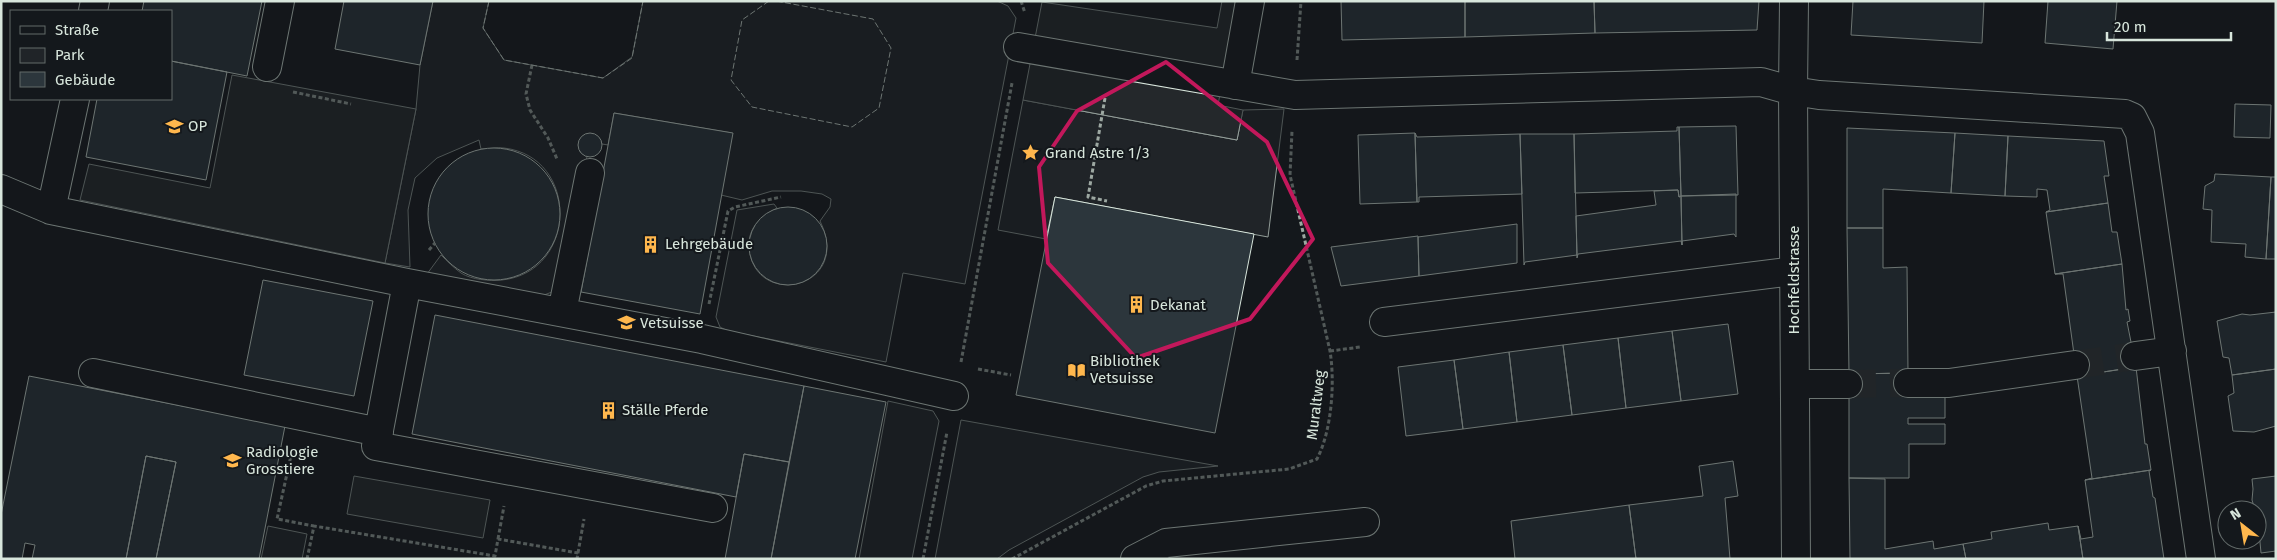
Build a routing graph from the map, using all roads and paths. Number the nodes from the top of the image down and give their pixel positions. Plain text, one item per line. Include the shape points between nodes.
1 (280, 1) edge
2 (1250, 1) edge
3 (1302, 1) edge
4 (1794, 1) edge
5 (1018, 47) dead end
6 (1111, 63) junction
7 (532, 65) dead end
8 (267, 67) dead end
9 (1235, 85) junction
10 (285, 90) dead end
11 (1793, 91) junction
12 (1295, 95) junction
13 (1009, 96) dead end
14 (75, 100) edge
15 (351, 104) dead end
16 (588, 185) joint
17 (1, 189) edge
18 (781, 197) dead end
19 (1106, 201) dead end
20 (51, 210) junction
21 (1794, 271) junction
22 (407, 283) junction
23 (562, 312) junction
24 (1384, 322) dead end
25 (702, 339) junction
26 (2172, 351) junction
27 (2135, 356) tunnel mouth
28 (2076, 365) tunnel mouth
29 (968, 367) dead end
30 (977, 368) dead end
31 (94, 373) dead end
32 (1010, 375) dead end
33 (1908, 383) tunnel mouth
34 (1795, 384) junction
35 (1848, 384) tunnel mouth
36 (954, 396) joint
37 (300, 415) junction
38 (379, 432) junction
39 (713, 508) dead end
40 (1365, 522) dead end
41 (314, 526) junction
42 (307, 559) edge
43 (577, 559) edge
44 (923, 559) edge
45 (1012, 559) edge
46 (1135, 559) edge
47 (1796, 559) edge
48 (2202, 559) edge

1 - 8 street
2 - 9 street
3 - 12 path, Muraltweg
4 - 11 street, Hochfeldstrasse
5 - 6 street
6 - 9 street
6 - 19 path via 1088,197
7 - 16 path via 526,94 530,110 548,138 564,176
9 - 12 street
10 - 15 path
11 - 12 street via 1761,82
11 - 21 street, Hochfeldstrasse
11 - 26 street via 2116,112 2132,117 2140,133
12 - 45 path, Muraltweg via 1290,175 1330,351 1333,379 1323,447 1317,458 1289,469 1163,481 1146,486
13 - 29 path via 960,365
14 - 20 street
16 - 23 street
17 - 20 street
18 - 25 path via 735,206 728,212
20 - 22 street
21 - 24 street
21 - 34 street, Hochfeldstrasse
22 - 23 street
22 - 38 street
23 - 25 street
25 - 36 street
26 - 27 street
26 - 48 street
28 - 33 street via 1949,383
30 - 32 path
31 - 37 street
34 - 35 street
34 - 47 street, Hochfeldstrasse
36 - 44 path
37 - 38 street
37 - 41 path via 278,519
38 - 39 street via 376,446
40 - 46 street via 1166,543
41 - 42 path
41 - 43 path via 495,556 498,539 578,553

